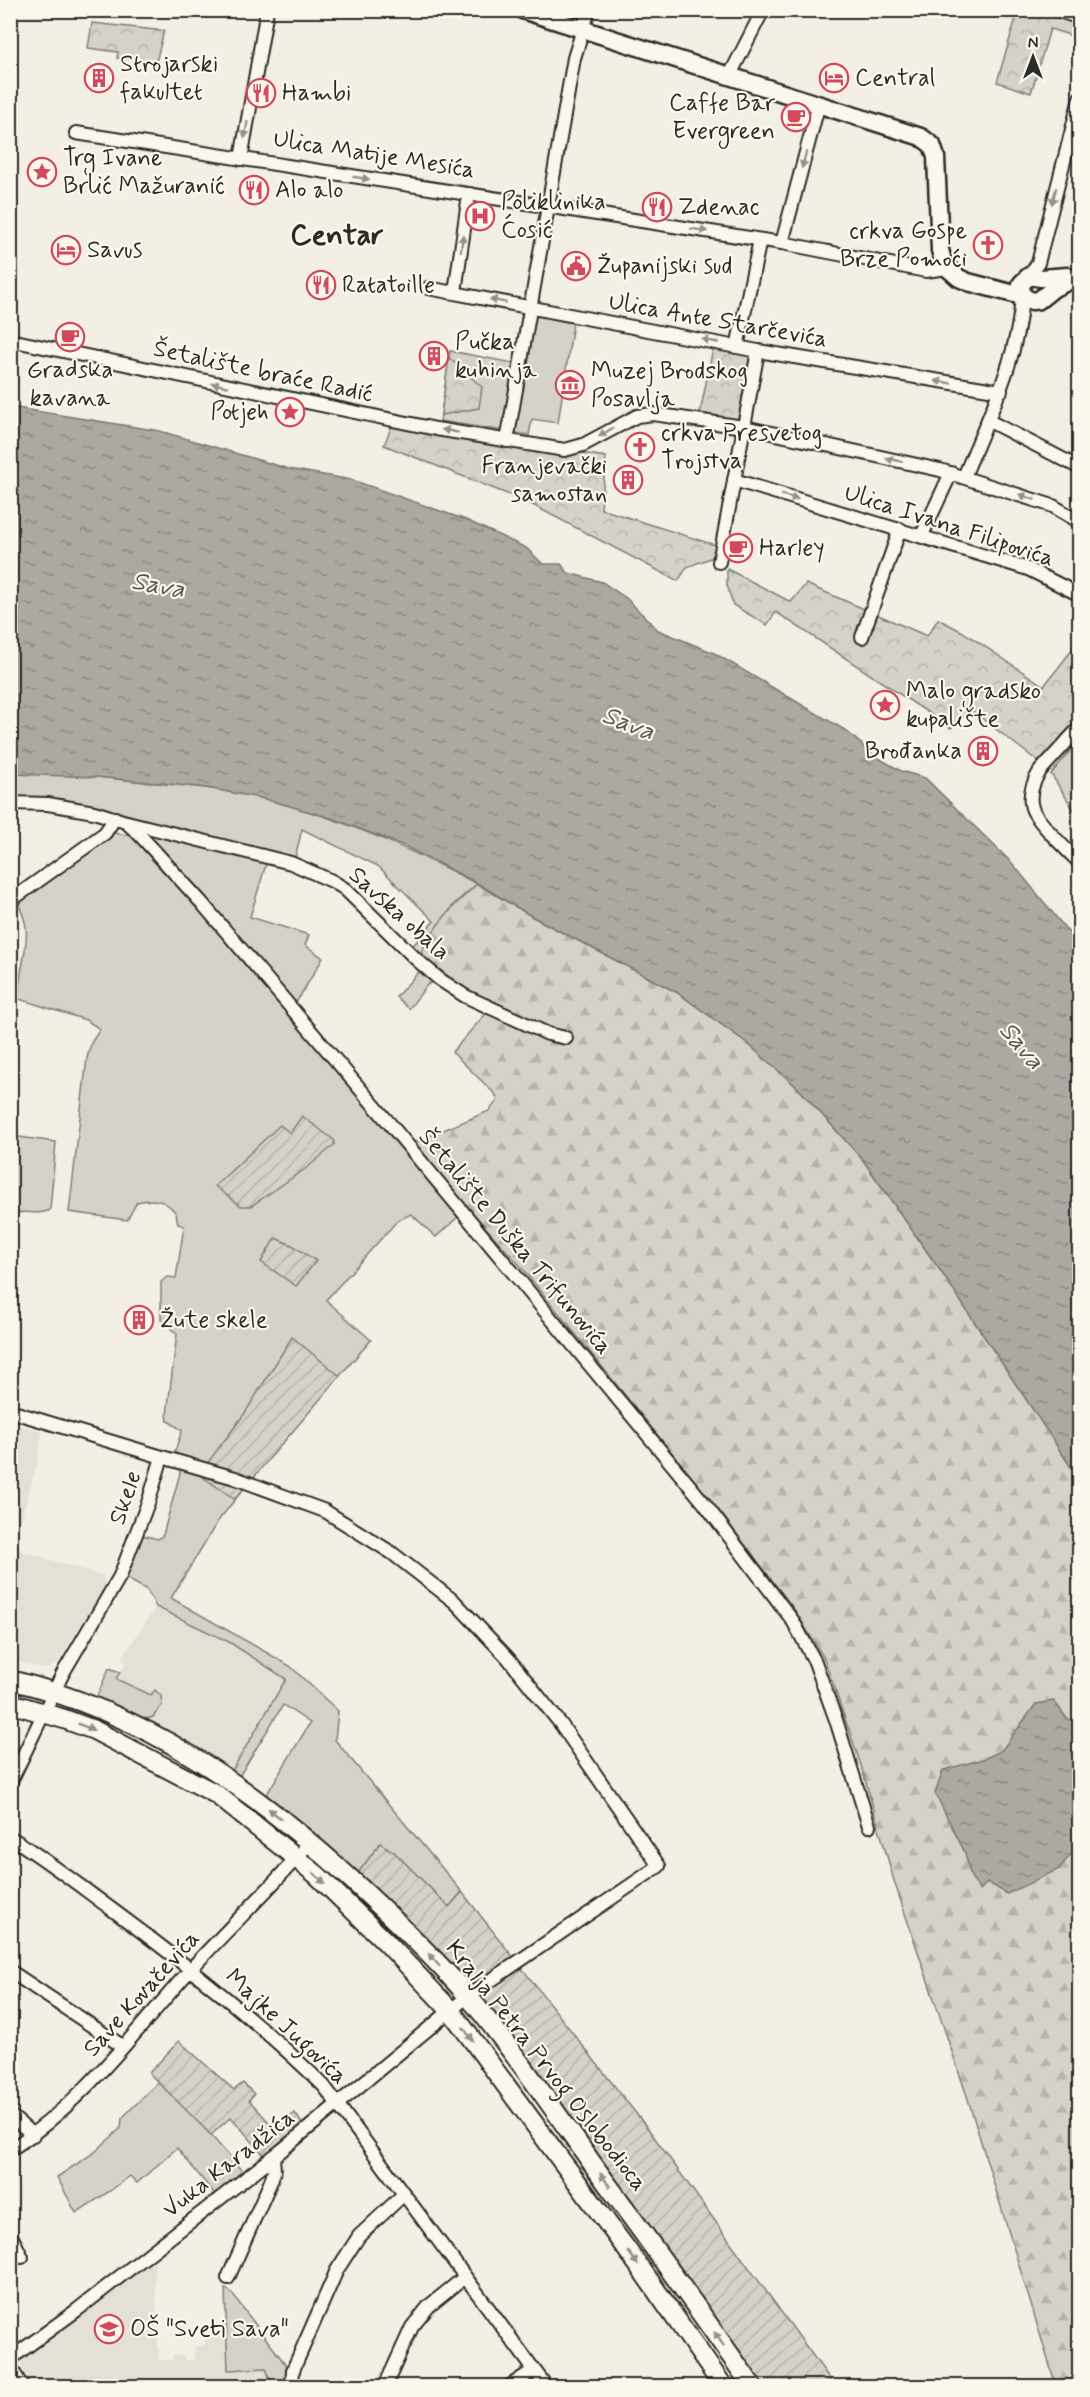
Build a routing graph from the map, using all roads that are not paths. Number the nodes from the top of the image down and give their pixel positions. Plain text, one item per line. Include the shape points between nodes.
1 (267, 10) edge
2 (522, 10) edge
3 (589, 10) edge
4 (763, 10) edge
5 (1056, 10) edge
6 (1080, 18) edge
7 (582, 28) junction
8 (730, 75) junction
9 (1080, 98) edge
10 (819, 103) junction
11 (76, 133) dead end
12 (242, 159) junction
13 (469, 194) junction
14 (548, 207) junction
15 (759, 240) junction
16 (782, 243) junction
17 (948, 269) junction
18 (1080, 275) edge
19 (428, 288) dead end
20 (1032, 288) junction
21 (455, 292) junction
22 (530, 308) junction
23 (10, 340) edge
24 (737, 347) junction
25 (758, 351) junction
26 (1001, 391) junction
27 (989, 421) junction
28 (744, 427) junction
29 (507, 441) junction
30 (1080, 468) edge
31 (951, 473) junction
32 (964, 477) junction
33 (734, 480) junction
34 (1080, 522) edge
35 (900, 529) junction
36 (922, 535) junction
37 (719, 562) dead end
38 (1080, 595) edge
39 (862, 637) dead end
40 (1080, 727) edge
41 (10, 803) edge
42 (121, 820) junction
43 (1080, 863) edge
44 (10, 902) edge
45 (566, 1038) dead end
46 (10, 1411) edge
47 (162, 1457) junction
48 (10, 1680) edge
49 (54, 1691) junction
50 (10, 1702) edge
51 (44, 1712) junction
52 (10, 1783) edge
53 (869, 1826) dead end
54 (10, 1837) edge
55 (310, 1842) junction
56 (297, 1858) junction
57 (191, 1969) junction
58 (10, 1971) edge
59 (468, 1996) junction
60 (451, 2011) junction
61 (122, 2046) junction
62 (339, 2104) junction
63 (10, 2115) edge
64 (33, 2135) junction
65 (10, 2150) edge
66 (273, 2157) junction
67 (404, 2194) junction
68 (10, 2234) edge
69 (22, 2257) dead end
70 (671, 2271) junction
71 (465, 2277) junction
72 (228, 2278) dead end
73 (652, 2285) junction
74 (10, 2359) edge
75 (10, 2367) edge
76 (534, 2370) junction
77 (22, 2386) edge
78 (292, 2386) edge
79 (385, 2386) edge
80 (510, 2386) edge
81 (546, 2386) edge
82 (723, 2386) edge
83 (752, 2386) edge

1 -> 12 street
2 - 7 main road
3 - 7 street
4 - 8 street
5 - 6 street
7 - 8 main road
7 - 14 street
8 - 10 main road
9 -> 20 street
10 -> 16 street
10 - 17 main road via 921,136 932,145 937,165 940,250
11 - 12 street, Ulica Matije Mesića
12 -> 13 street, Ulica Matije Mesića
13 - 14 street, Ulica Matije Mesića
21 -> 13 street
14 -> 15 street, Ulica Matije Mesića
14 - 22 street
15 - 16 street, Ulica Matije Mesića
15 - 24 street
16 - 17 street, Ulica Matije Mesića via 926,271
17 - 20 main road, Ulica Matije Mesića via 968,282
18 - 20 main road
19 - 21 street, Ulica Ante Starčevića
20 - 26 street
22 -> 21 street, Ulica Ante Starčevića
24 -> 22 street, Ulica Ante Starčevića
22 - 29 street
29 -> 23 street, Šetalište braće Radić
24 - 25 street, Ulica Ante Starčevića
26 -> 25 street, Ulica Ante Starčevića
25 - 28 street
26 - 27 street
27 - 30 street
27 - 32 street
28 -> 29 street, Šetalište braće Radić via 653,414 623,422 574,449
31 -> 28 street, Šetalište braće Radić
28 - 33 street
31 - 32 street, Šetalište braće Radić
31 - 36 street
34 -> 32 street, Šetalište braće Radić via 1053,506
33 -> 35 street, Ulica Ivana Filipovića
33 - 37 street
35 - 36 street, Ulica Ivana Filipovića
35 - 39 street
36 - 38 street, Ulica Ivana Filipovića via 1028,569
40 - 43 street via 1040,771 1030,798 1034,814
41 - 42 street, Šetalište Duška Trifunovića via 48,804
42 - 44 street
42 - 45 street, Savska obala via 291,863 332,881 416,959 465,996 548,1034
42 - 53 street, Šetalište Duška Trifunovića via 149,844 201,902 390,1124 704,1503 793,1620 815,1662
46 - 47 street, Skele
47 - 49 street, Skele via 120,1576
47 - 59 street, Vuka Karadžića via 235,1478 325,1511 392,1554 455,1602 508,1658 560,1723 659,1866
48 - 49 main road, Kralja Petra Prvog Oslobodioca
49 - 51 street, Skele
55 -> 49 main road, Kralja Petra Prvog Oslobodioca via 235,1783 170,1742
50 - 51 main road, Kralja Petra Prvog Oslobodioca
51 - 52 street, Skele
51 -> 56 main road, Kralja Petra Prvog Oslobodioca via 94,1731 216,1794
54 - 57 street, Majke Jugovića via 51,1862
55 - 56 street, Save Kovačevića
59 -> 55 main road, Kralja Petra Prvog Oslobodioca via 410,1933
56 - 57 street, Save Kovačevića
56 -> 60 main road, Kralja Petra Prvog Oslobodioca via 386,1942
57 - 61 street, Save Kovačevića
57 - 62 street, Majke Jugovića via 302,2065
58 - 61 street
59 - 60 street, Vuka Karadžića
70 -> 59 main road, Kralja Petra Prvog Oslobodioca
60 - 62 street, Vuka Karadžića
60 -> 73 main road, Kralja Petra Prvog Oslobodioca
61 - 64 street, Save Kovačevića via 63,2111
62 - 66 street, Vuka Karadžića
62 - 67 street, Majke Jugovića
63 - 64 street
64 - 65 street, Save Kovačevića
66 - 72 street via 271,2181
66 - 74 street, Vuka Karadžića
67 - 71 street, Majke Jugovića
67 - 78 street via 359,2236 337,2270 293,2370
68 - 69 street
70 - 73 main road
83 -> 70 main road, Kralja Petra Prvog Oslobodioca
71 - 76 street, Majke Jugovića
71 - 79 street via 429,2306 412,2327
73 - 82 main road, Kralja Petra Prvog Oslobodioca
75 - 77 street
76 - 80 street
76 - 81 street, Majke Jugovića

